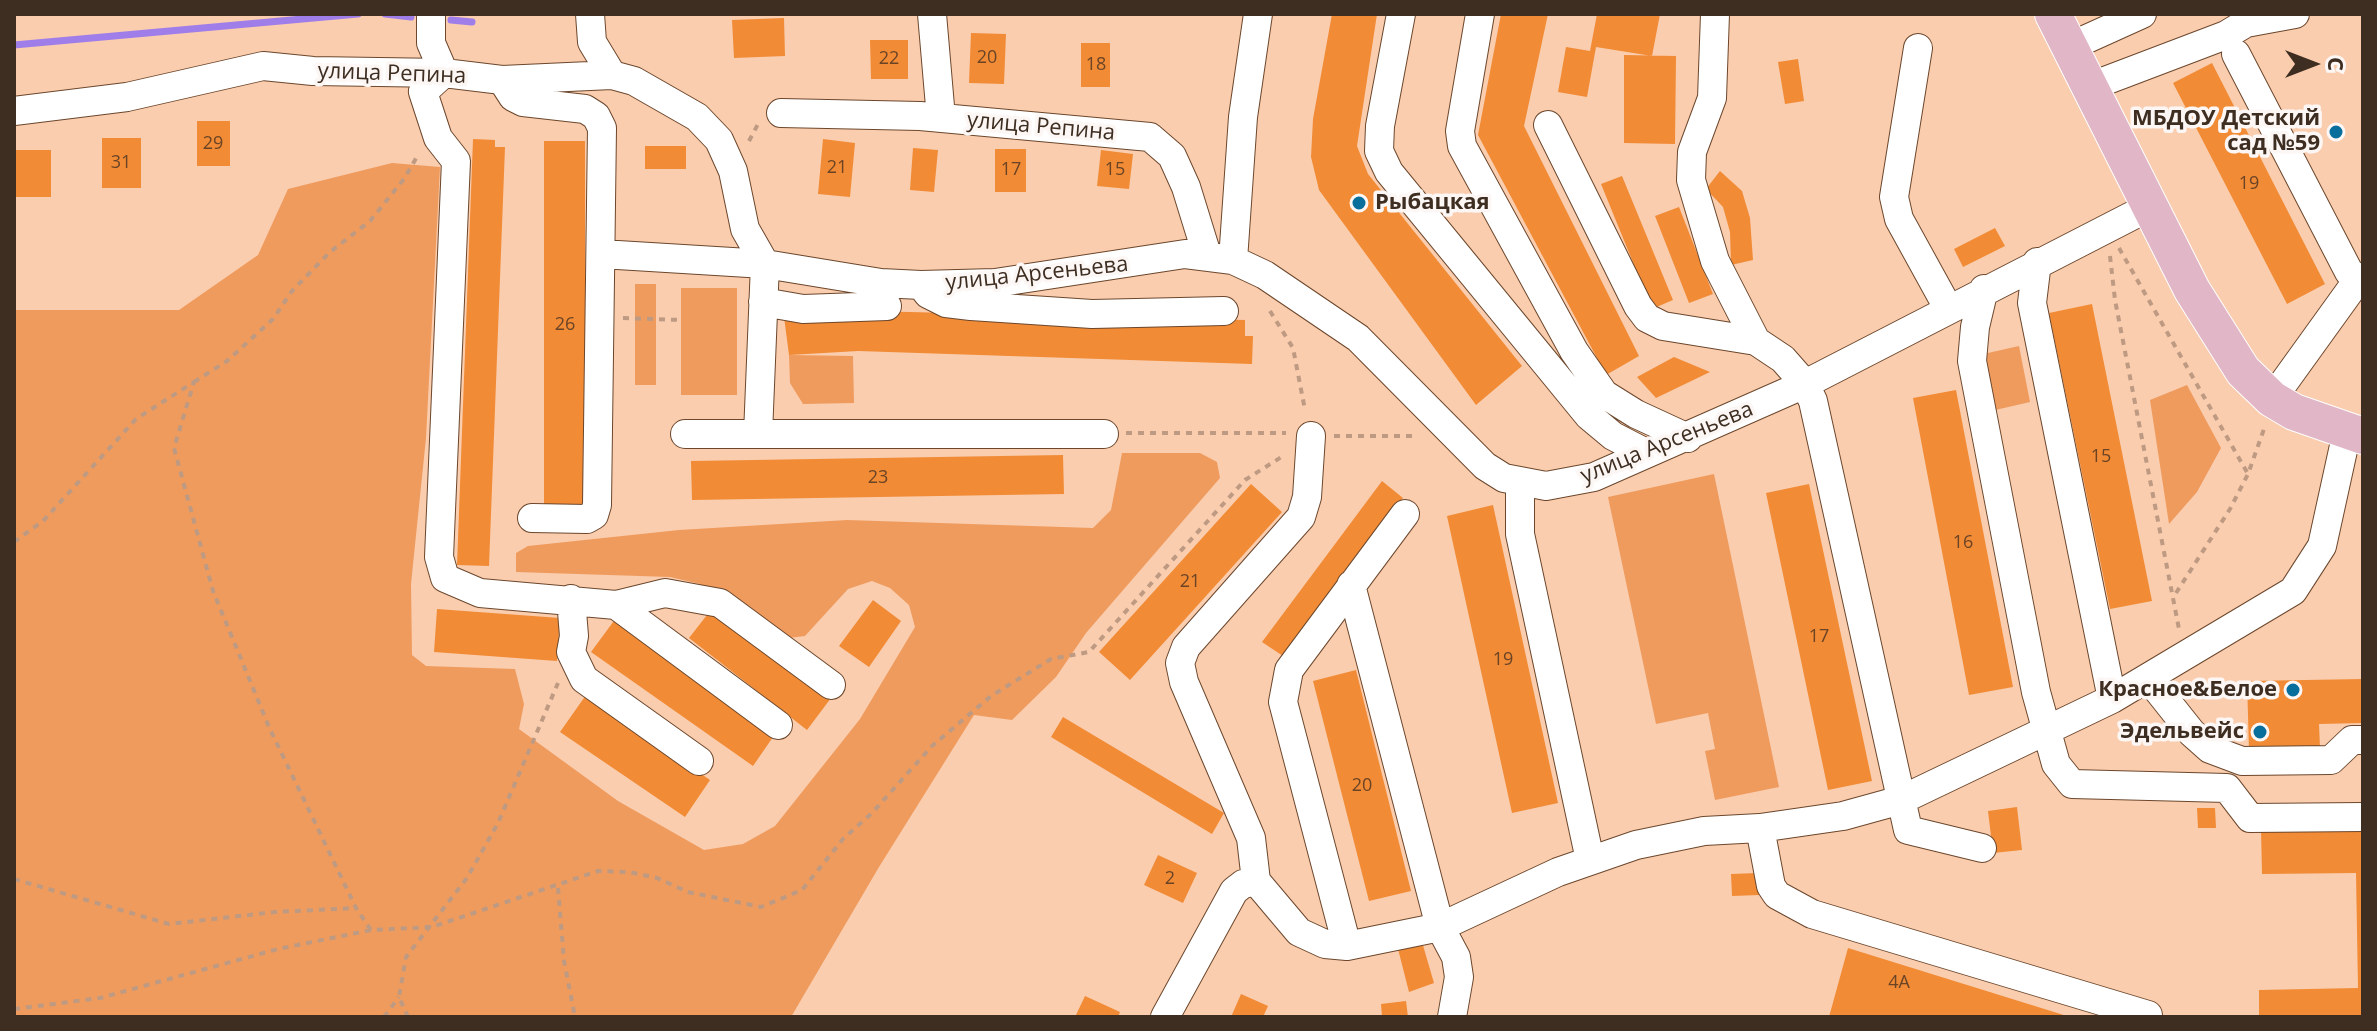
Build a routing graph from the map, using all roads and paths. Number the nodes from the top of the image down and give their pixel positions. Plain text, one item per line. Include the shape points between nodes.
1 (431, 14) edge
2 (590, 14) edge
3 (932, 14) edge
4 (1258, 14) edge
5 (1401, 14) edge
6 (1480, 14) edge
7 (1715, 14) edge
8 (2053, 14) edge
9 (2142, 14) edge
10 (2295, 14) edge
11 (2247, 18) edge
12 (2069, 47) junction
13 (1918, 48) dead end
14 (2236, 54) dead end
15 (444, 73) junction
16 (612, 75) junction
17 (502, 80) junction
18 (2089, 87) junction
19 (14, 111) edge
20 (781, 113) joint
21 (941, 118) junction
22 (1548, 125) dead end
23 (438, 138) junction
24 (733, 171) junction
25 (2149, 207) junction
26 (2108, 229) junction
27 (601, 254) junction
28 (1220, 257) junction
29 (2037, 262) junction
30 (765, 264) junction
31 (2360, 282) edge
32 (921, 285) junction
33 (1984, 289) junction
34 (1263, 300) dead end
35 (763, 302) junction
36 (887, 306) dead end
37 (1948, 308) junction
38 (1224, 311) dead end
39 (656, 319) dead end
40 (681, 320) dead end
41 (1756, 341) junction
42 (194, 382) junction
43 (1805, 384) junction
44 (2272, 399) junction
45 (685, 434) dead end
46 (758, 434) junction
47 (1104, 434) joint
48 (1297, 434) junction
49 (2355, 434) edge
50 (1456, 437) junction
51 (1688, 438) junction
52 (1646, 453) junction
53 (2248, 474) junction
54 (1520, 482) junction
55 (1405, 514) dead end
56 (532, 518) dead end
57 (14, 542) edge
58 (1351, 585) junction
59 (2174, 595) junction
60 (571, 599) junction
61 (616, 605) junction
62 (571, 652) junction
63 (2176, 663) junction
64 (2149, 679) junction
65 (831, 685) dead end
66 (2112, 699) junction
67 (778, 725) dead end
68 (2047, 729) junction
69 (2363, 740) edge
70 (699, 761) dead end
71 (1901, 800) junction
72 (2363, 817) edge
73 (1760, 828) junction
74 (1982, 848) dead end
75 (1590, 860) junction
76 (14, 879) edge
77 (1256, 881) junction
78 (558, 888) junction
79 (356, 908) junction
80 (432, 927) junction
81 (1440, 927) junction
82 (371, 930) junction
83 (1347, 946) junction
84 (399, 997) junction
85 (14, 1009) edge
86 (2148, 1015) dead end
87 (384, 1017) edge
88 (408, 1017) edge
89 (575, 1017) edge
90 (1165, 1017) edge
91 (1452, 1017) edge

1 - 15 street via 431,43
2 - 16 street via 592,42
3 - 21 street
4 - 28 street
5 - 52 street via 1380,126 1379,151 1389,172 1589,416
6 - 51 street via 1460,131 1462,146 1574,351 1604,394
7 - 41 street via 1712,98 1692,152 1691,180 1715,261
8 - 12 main road
9 - 12 street
10 - 11 street
11 - 18 street via 2226,35
12 - 18 main road
13 - 37 street via 1894,197 1899,219
14 - 31 street via 2349,272
15 - 17 street, улица Репина
15 - 19 street, улица Репина via 246,67 127,97
15 - 23 street via 423,92
16 - 17 street, улица Репина
16 - 24 street, улица Репина via 634,81 697,117 719,140
17 - 27 street via 523,102 585,109 596,116 602,128
18 - 25 main road
20 - 21 street, улица Репина
20 - 24 path via 755,128
21 - 28 street, улица Репина via 1150,137 1172,156
22 - 41 street via 1647,318 1663,326
23 - 42 path via 424,144 385,204 292,291 273,319 227,361
23 - 60 street via 456,161 439,557 445,578 480,593
24 - 30 street, улица Репина via 745,229
25 - 26 street, улица Арсеньева
25 - 44 main road via 2226,347
26 - 29 street, улица Арсеньева
26 - 53 path
26 - 59 path via 2115,300
27 - 30 street, улица Арсеньева
27 - 56 street via 594,515
28 - 32 street, улица Арсеньева via 1185,254 995,283
28 - 50 street, улица Арсеньева via 1265,275 1358,338
29 - 33 street, улица Арсеньева
29 - 66 street via 2032,303
30 - 32 street, улица Арсеньева
30 - 35 street
31 - 44 street
32 - 38 street via 946,303 971,306 1092,314
33 - 37 street, улица Арсеньева
33 - 68 street via 1972,361
34 - 48 path via 1293,348
35 - 36 street via 803,309
35 - 46 street
37 - 43 street, улица Арсеньева
39 - 40 path
41 - 43 street via 1783,359
42 - 57 path via 136,419 43,521
42 - 79 path via 174,448 213,591 269,727
43 - 51 street, улица Арсеньева
43 - 71 street
44 - 49 main road via 2310,420
44 - 53 path
45 - 46 street
46 - 47 street
47 - 48 path
48 - 50 path
48 - 77 street via 1307,497 1301,517 1186,647 1180,663 1251,838
48 - 78 path via 1245,480 1089,652 1051,659 991,696 932,746 802,890 761,907 688,892 629,872 598,871
49 - 63 street via 2322,546 2293,591
50 - 54 street, улица Арсеньева via 1485,466
51 - 52 street, улица Арсеньева
52 - 54 street, улица Арсеньева via 1568,484
53 - 59 path
54 - 75 street via 1520,534
55 - 58 street
58 - 81 street
58 - 83 street via 1289,670 1283,702
59 - 63 path via 2180,644
60 - 61 street
60 - 62 street
61 - 65 street via 665,593 720,603
61 - 67 street
62 - 70 street via 584,679
62 - 80 path via 498,823
63 - 64 street
64 - 66 street
64 - 69 street via 2210,749 2242,761 2331,760 2352,740
66 - 68 street
68 - 71 street
68 - 72 street via 2056,764 2072,784 2227,788 2250,818
71 - 73 street via 1843,816
71 - 74 street via 1908,830
73 - 75 street via 1704,831
73 - 86 street via 1771,886 1777,895 1812,914
75 - 81 street
76 - 79 path via 169,924
77 - 83 street via 1299,932 1325,944
77 - 90 street via 1234,891
78 - 80 path
78 - 89 path
79 - 82 path
80 - 82 path
80 - 84 path via 406,957
81 - 83 street
81 - 91 street via 1456,957 1459,977
82 - 85 path via 278,949 100,998
84 - 87 path
84 - 88 path

